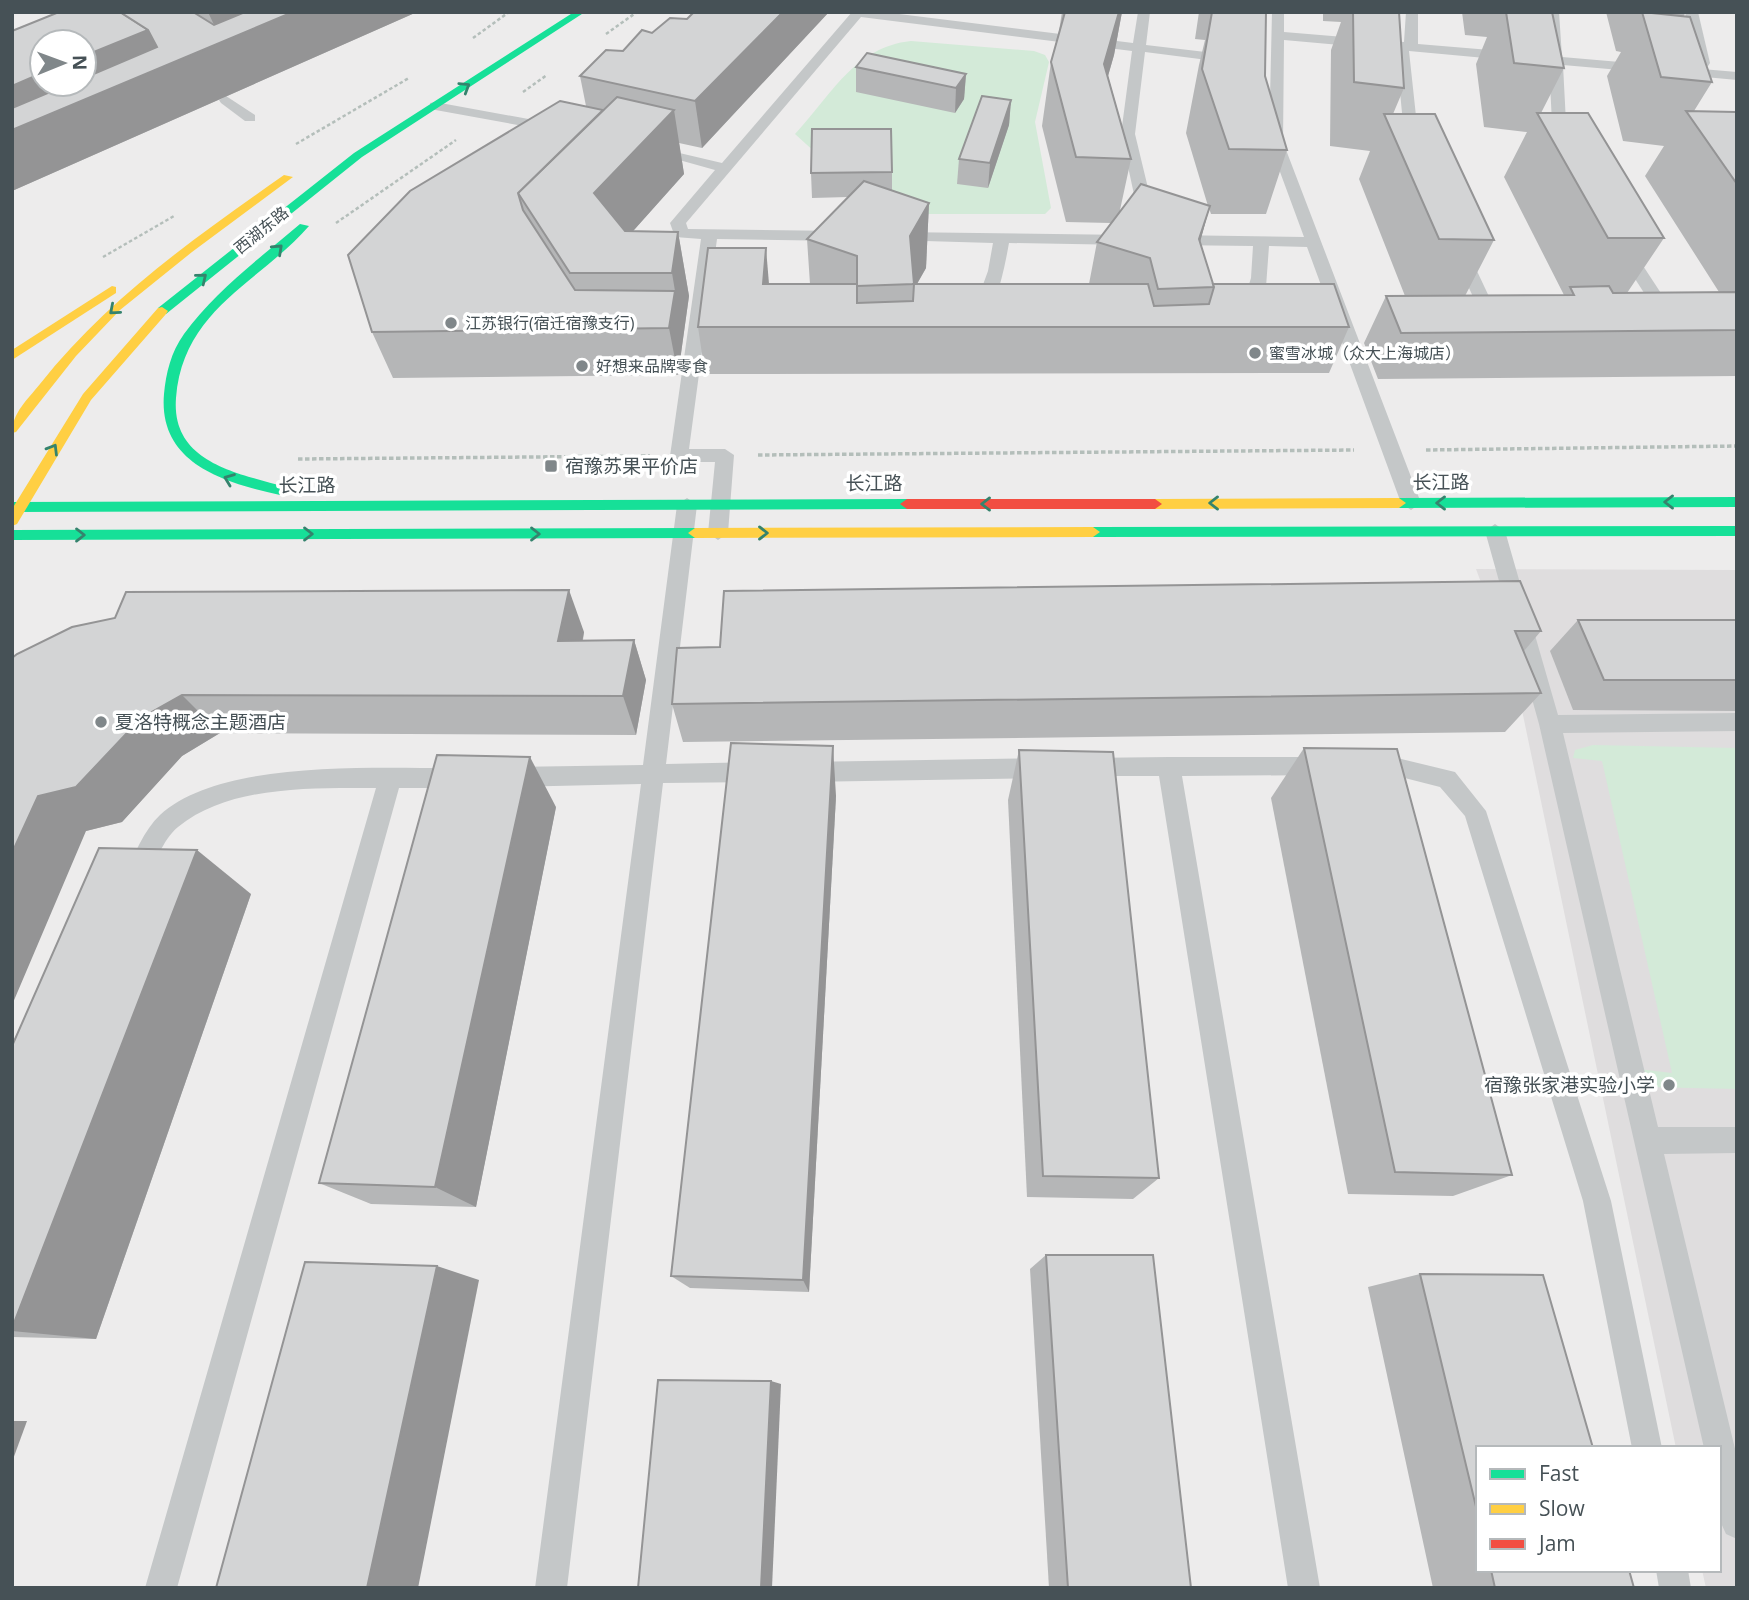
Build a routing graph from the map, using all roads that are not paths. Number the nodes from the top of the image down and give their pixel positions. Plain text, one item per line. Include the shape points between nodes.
1 (581, 12) edge
2 (1144, 12) edge
3 (1278, 12) edge
4 (1412, 12) edge
5 (1553, 12) edge
6 (1690, 12) edge
7 (858, 13) edge
8 (1277, 35) junction
9 (1407, 47) junction
10 (1139, 48) junction
11 (1555, 60) junction
12 (1262, 63) junction
13 (1705, 73) junction
14 (1737, 76) edge
15 (226, 100) dead end
16 (431, 108) junction
17 (250, 118) dead end
18 (565, 130) edge
19 (645, 149) edge
20 (1562, 153) edge
21 (1414, 154) edge
22 (725, 168) junction
23 (346, 186) dead end
24 (316, 215) dead end
25 (1149, 227) edge
26 (1612, 230) edge
27 (710, 234) junction
28 (1002, 238) junction
29 (1261, 242) junction
30 (1314, 243) junction
31 (1455, 243) edge
32 (977, 320) edge
33 (1244, 322) edge
34 (1663, 330) edge
35 (1497, 331) edge
36 (12, 356) edge
37 (12, 429) edge
38 (1716, 502) junction
39 (1737, 502) edge
40 (1411, 503) junction
41 (687, 505) junction
42 (720, 505) junction
43 (467, 506) junction
44 (14, 512) edge
45 (1495, 531) junction
46 (684, 533) junction
47 (718, 533) junction
48 (1735, 534) edge
49 (12, 535) edge
50 (1737, 722) edge
51 (1550, 724) junction
52 (1169, 766) junction
53 (653, 774) junction
54 (390, 780) junction
55 (130, 890) edge
56 (1737, 1140) edge
57 (1647, 1142) junction
58 (1647, 1446) edge
59 (1719, 1446) edge
60 (1721, 1456) edge
61 (1737, 1523) edge
62 (161, 1588) edge
63 (551, 1588) edge
64 (1304, 1588) edge

16 -> 1 street, 西湖东路
2 - 10 lane
3 - 8 lane
4 - 9 lane
5 - 11 lane
6 - 13 lane
7 - 10 lane
7 - 22 lane
8 - 9 lane
8 - 12 lane
9 - 11 lane
9 - 21 lane
10 - 12 lane
10 - 25 lane via 1128,134
11 - 13 lane
11 - 20 lane
12 - 30 lane via 1276,142
13 - 14 lane
15 - 17 lane
16 - 18 lane
16 - 23 street
44 -> 16 street, 西湖东路 via 87,397 163,309 358,155
19 - 22 lane
22 - 27 lane via 678,223 681,234
43 -> 24 street via 248,486 201,465 173,432 166,411 168,387 186,341 203,319
26 - 34 lane via 1677,330
27 - 28 lane
27 - 42 lane via 678,456 725,455
28 - 29 lane
28 - 32 lane via 996,271
29 - 30 lane
29 - 33 lane via 1257,296
30 - 40 lane via 1354,332
31 - 35 lane
36 -> 37 street, 西湖东路 via 299,167 151,277 104,319
38 - 39 street, 长江路
38 -> 40 street, 长江路
38 - 48 lane
40 -> 42 street, 长江路
41 - 42 street, 长江路
41 - 43 street, 长江路
41 - 46 lane
42 - 47 lane
43 - 44 street, 长江路
47 -> 45 street
45 - 48 street
45 - 51 lane
46 - 47 street
49 -> 46 street
46 - 53 lane
50 - 51 lane
51 - 57 lane
52 - 53 lane
52 - 58 lane via 1393,766 1447,779 1475,811 1597,1201
52 - 64 lane
53 - 54 lane
53 - 63 lane
54 - 55 lane via 272,782 208,796 168,821
54 - 62 lane
56 - 57 lane
57 - 59 lane
60 - 61 lane

